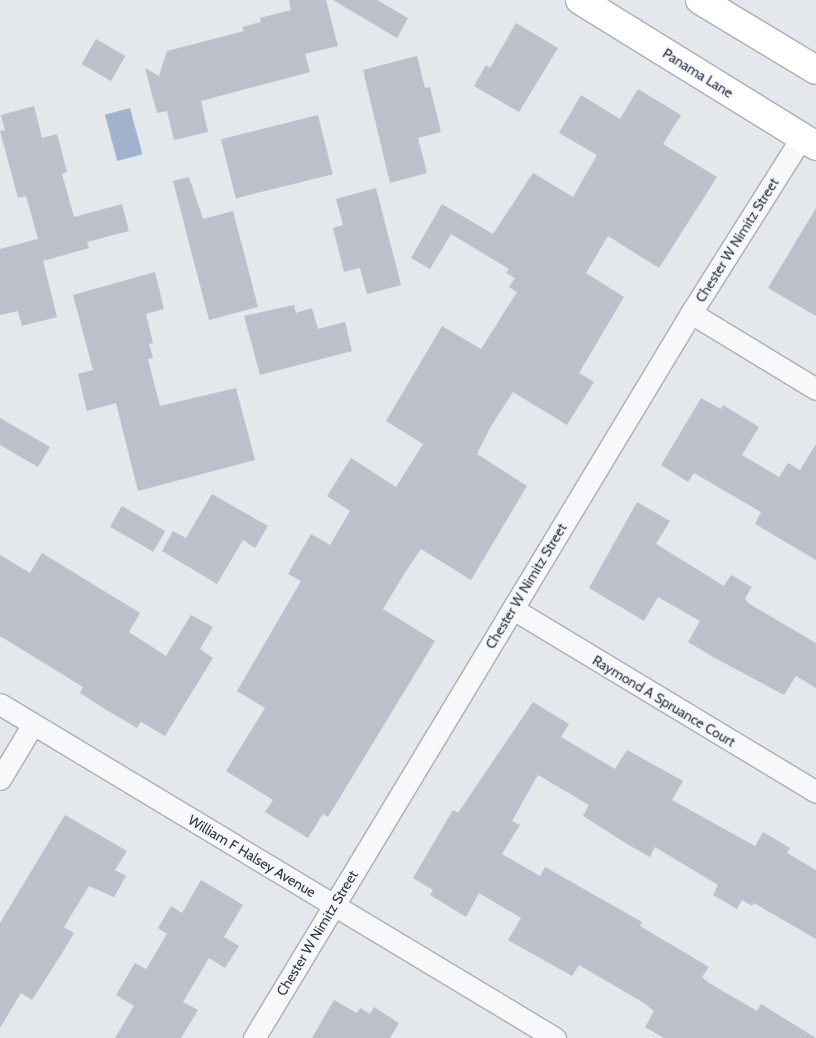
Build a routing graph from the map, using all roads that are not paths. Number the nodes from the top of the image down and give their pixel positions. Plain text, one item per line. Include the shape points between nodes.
1 (580, 0) edge
2 (700, 0) edge
3 (816, 70) edge
4 (811, 137) edge
5 (690, 313) junction
6 (816, 389) edge
7 (512, 609) junction
8 (0, 704) edge
9 (33, 724) junction
10 (0, 779) edge
11 (816, 792) edge
12 (334, 905) junction
13 (254, 1038) edge
14 (554, 1038) edge

1 - 4 main road, Panama Lane
2 - 3 main road
4 - 5 street, Chester W Nimitz Street
5 - 6 street
5 - 7 street, Chester W Nimitz Street
7 - 11 street, Raymond A Spruance Court
7 - 12 street, Chester W Nimitz Street
8 - 9 street, William F Halsey Avenue
9 - 10 street
9 - 12 street, William F Halsey Avenue
12 - 13 street, Chester W Nimitz Street
12 - 14 street, William F Halsey Avenue

